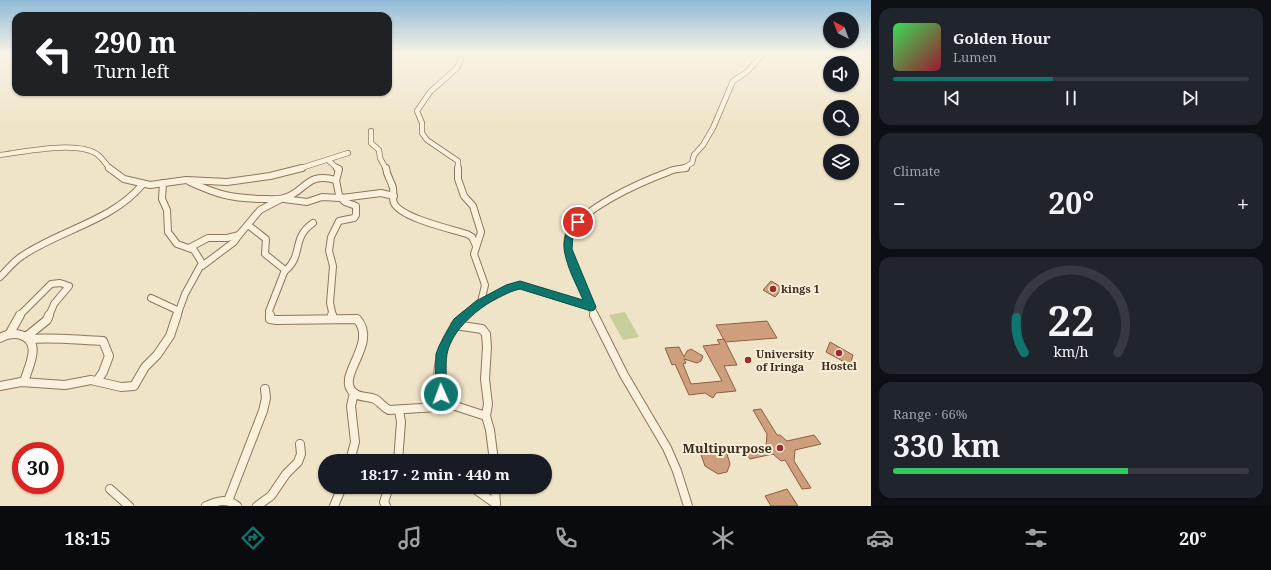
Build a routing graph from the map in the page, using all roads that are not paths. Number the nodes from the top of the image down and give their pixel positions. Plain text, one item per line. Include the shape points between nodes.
1 (447, 77) edge
2 (741, 77) edge
3 (370, 131) dead end
4 (348, 154) dead end
5 (0, 155) edge
6 (329, 161) junction
7 (182, 181) junction
8 (336, 181) junction
9 (162, 184) junction
10 (142, 185) junction
11 (394, 196) junction
12 (340, 197) junction
13 (282, 199) junction
14 (314, 223) dead end
15 (248, 225) junction
16 (239, 235) junction
17 (476, 246) junction
18 (189, 248) junction
19 (202, 266) junction
20 (285, 271) junction
21 (0, 277) edge
22 (151, 298) dead end
23 (479, 304) junction
24 (591, 307) junction
25 (179, 310) junction
26 (333, 318) junction
27 (455, 325) junction
28 (10, 333) junction
29 (0, 338) edge
30 (27, 338) junction
31 (97, 381) junction
32 (24, 382) junction
33 (0, 386) edge
34 (265, 389) dead end
35 (354, 393) junction
36 (446, 403) junction
37 (399, 410) junction
38 (486, 416) junction
39 (300, 444) dead end
40 (352, 454) edge
41 (399, 454) edge
42 (493, 454) edge
43 (110, 489) dead end
44 (339, 494) edge
45 (387, 494) edge
46 (483, 494) edge
47 (495, 494) edge
48 (228, 501) junction
49 (496, 505) edge
50 (129, 506) edge
51 (206, 506) edge
52 (237, 506) edge
53 (257, 506) edge
54 (334, 506) edge
55 (386, 506) edge
56 (688, 506) edge

1 - 17 street via 430,92 417,111 424,136 435,147 450,153 458,161 458,179 464,196 473,206 481,232
2 - 24 street via 733,82 713,128 688,166 669,171 604,201 569,234 567,249
3 - 11 street via 371,143 380,151 380,158 386,167
4 - 6 street
5 - 10 street via 54,148 78,148 97,154 118,176
6 - 7 street via 281,174 234,181
6 - 8 street via 339,169
7 - 9 street
7 - 13 street via 228,197
8 - 12 street
8 - 13 street via 329,177 307,182 291,196
9 - 10 street
9 - 18 street via 168,232 177,244
10 - 21 street via 133,196 116,208 21,256
11 - 12 street via 381,193
11 - 17 street via 394,203 401,212 422,221 463,232 472,237
12 - 13 street via 322,197 307,202
12 - 26 street via 356,206 357,213 354,218 338,222 331,237 333,266 330,303
13 - 15 street via 260,210
14 - 20 street via 300,235 297,258
15 - 16 street
15 - 20 street via 266,239 264,253
16 - 18 street via 208,238
16 - 19 street
17 - 23 street via 475,259 484,277 484,293
18 - 19 street via 198,254
19 - 25 street via 185,294
20 - 26 street via 269,311 270,319
22 - 25 street via 166,307
23 - 24 street via 520,285
23 - 27 street
24 - 56 street via 624,375 667,448
25 - 31 street via 170,336 133,386 114,386
26 - 35 street via 354,318 361,324 362,347 350,377 350,387
27 - 36 street via 442,354 441,394
27 - 38 street via 482,330 486,334
28 - 29 street
28 - 30 street
28 - 30 street via 21,313 51,284 69,286 54,304 47,320
30 - 31 street via 53,337 103,342 110,354 106,367
30 - 32 street via 32,345 34,357
31 - 32 street via 55,386
32 - 33 street
34 - 48 street via 263,411
35 - 37 street via 376,399 385,409
35 - 40 street via 350,412 356,439
36 - 37 street via 438,407
36 - 38 street
37 - 41 street via 401,422
38 - 42 street
39 - 53 street via 298,462 271,496
43 - 50 street
44 - 54 street
45 - 55 street via 384,502
46 - 49 street
47 - 49 street
48 - 51 street via 223,500
48 - 52 street

